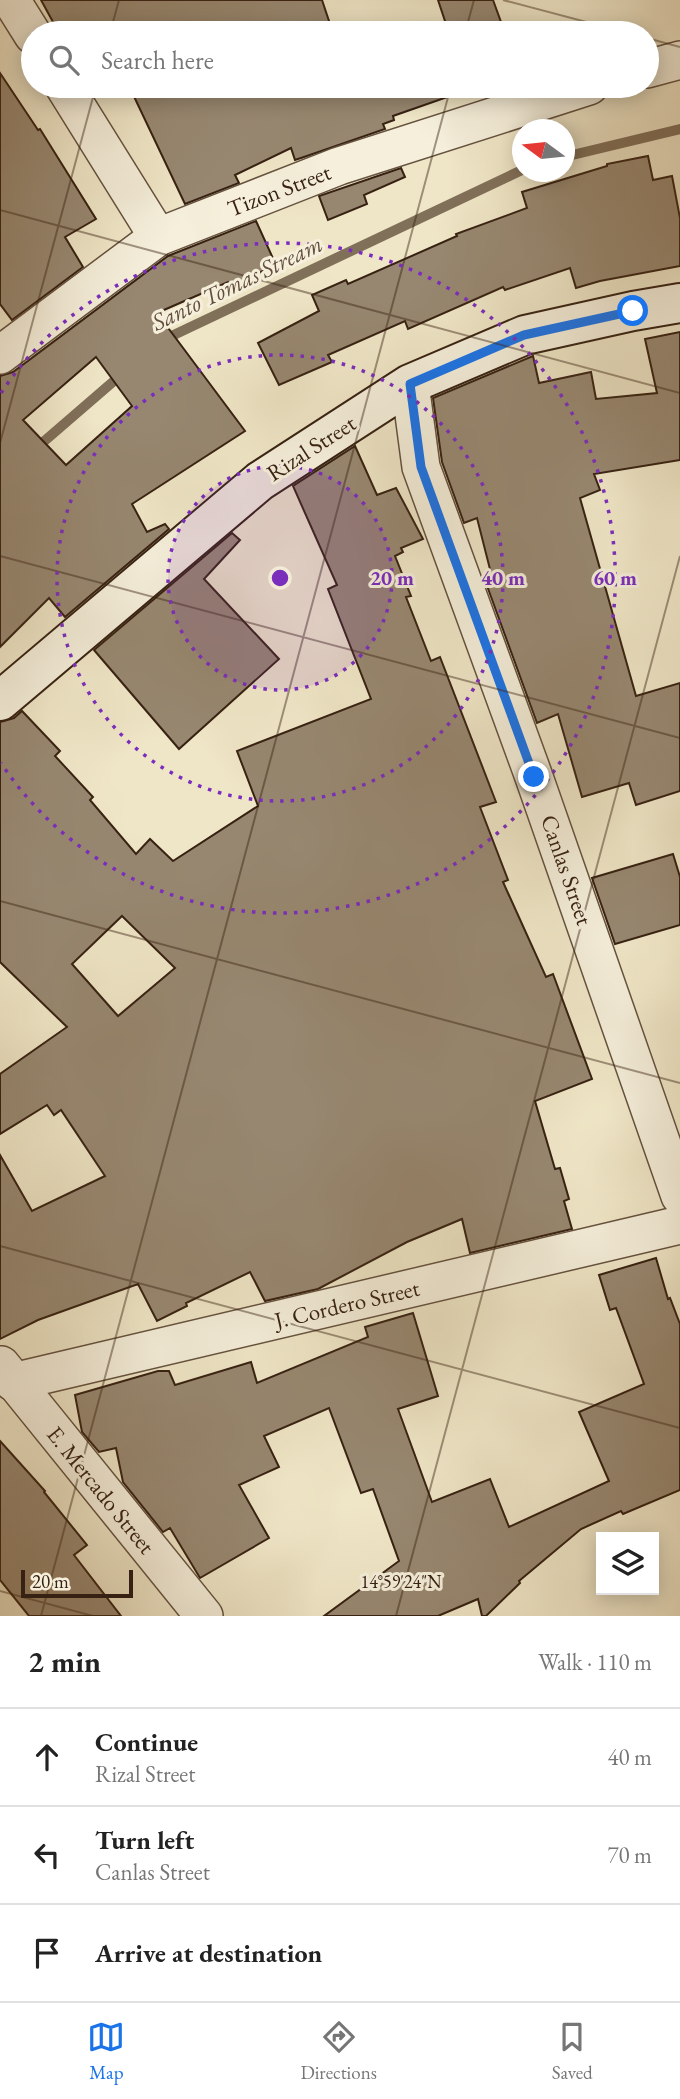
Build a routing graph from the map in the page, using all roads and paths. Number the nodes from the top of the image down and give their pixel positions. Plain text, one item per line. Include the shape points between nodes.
1 (12, 0) edge
2 (25, 21) edge
3 (680, 61) edge
4 (659, 66) edge
5 (71, 98) edge
6 (552, 98) edge
7 (158, 237) junction
8 (680, 303) edge
9 (0, 355) edge
10 (410, 384) junction
11 (0, 701) edge
12 (680, 1196) edge
13 (680, 1225) edge
14 (7, 1373) edge
15 (204, 1616) edge

1 - 2 street
3 - 4 street
5 - 7 street
6 - 7 street, Tizon Street via 339,166
7 - 9 street, Tizon Street
8 - 10 street, Rizal Street via 524,335
10 - 11 street, Rizal Street via 260,481
10 - 12 street, Canlas Street via 421,467
13 - 14 street, J. Cordero Street
14 - 15 street, E. Mercado Street

